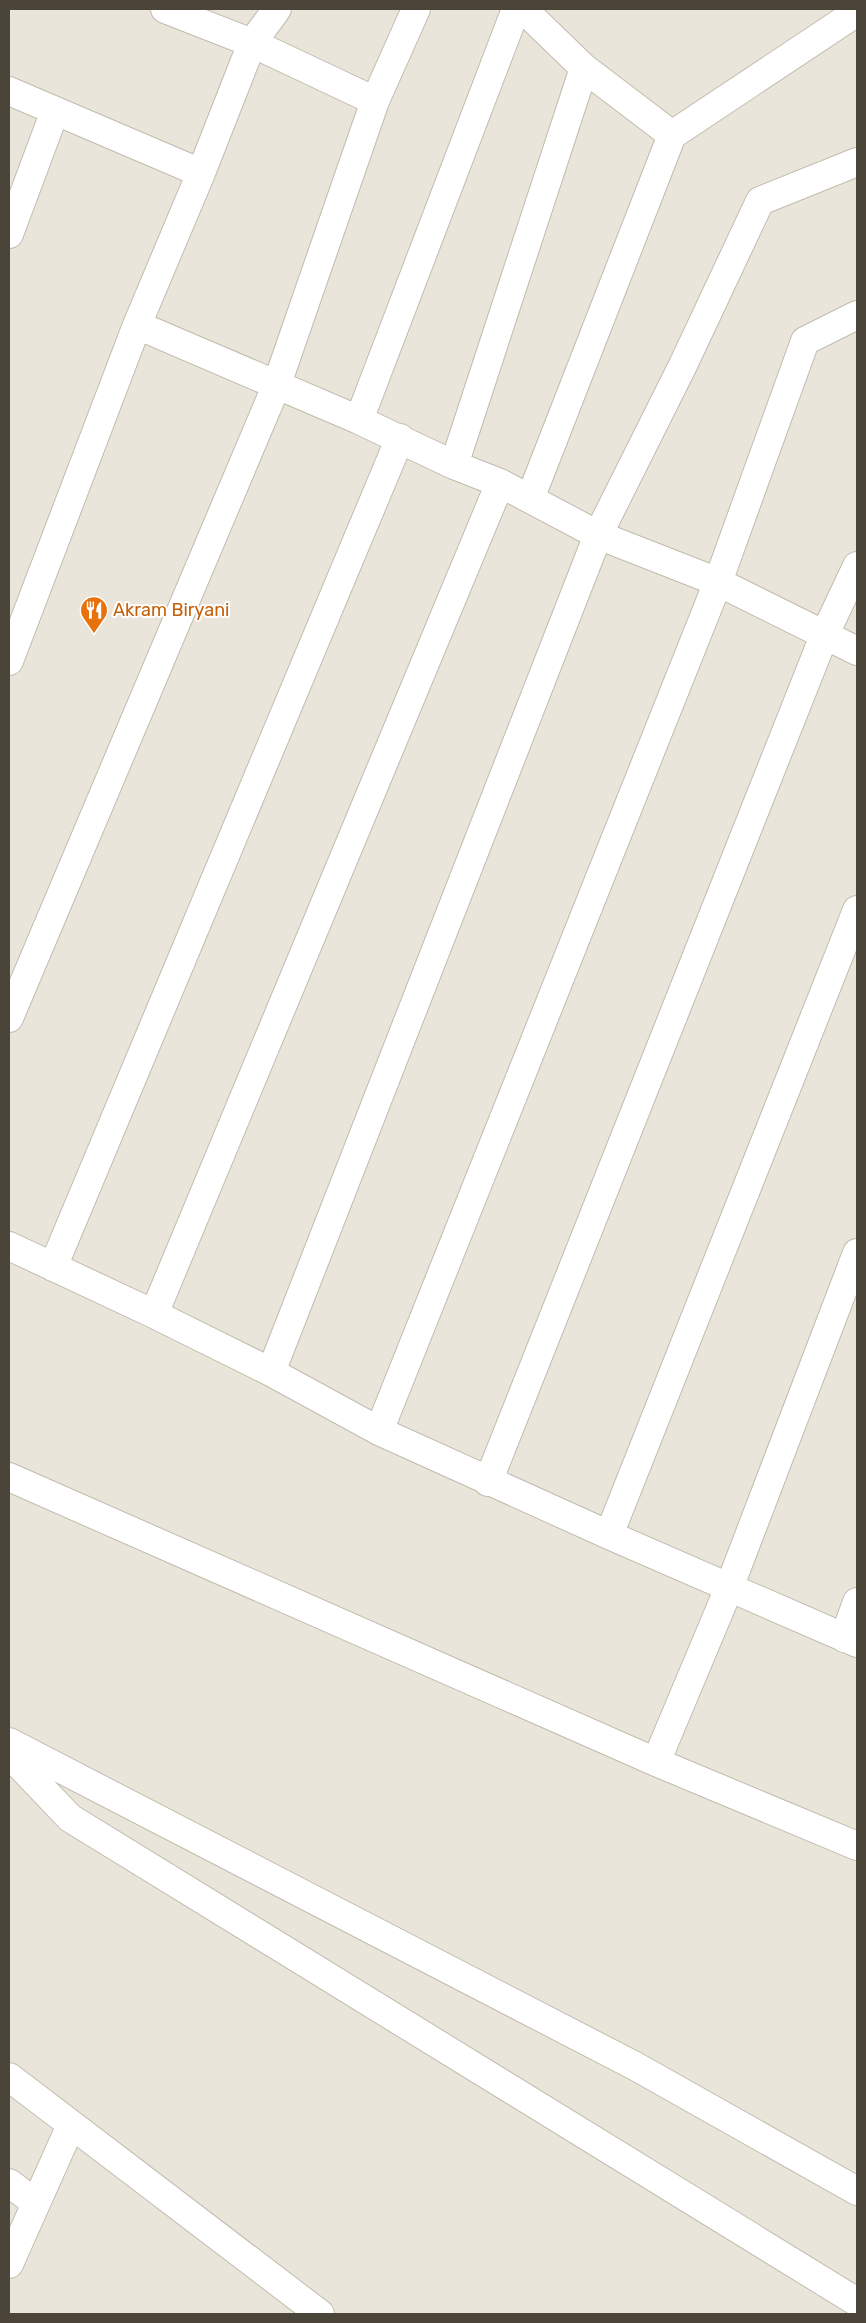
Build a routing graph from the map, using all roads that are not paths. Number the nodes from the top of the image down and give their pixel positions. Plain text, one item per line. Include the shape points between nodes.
1 (165, 9) edge
2 (277, 9) edge
3 (416, 9) edge
4 (516, 9) edge
5 (523, 9) edge
6 (848, 20) edge
7 (252, 43) junction
8 (584, 68) junction
9 (9, 91) edge
10 (375, 101) junction
11 (56, 111) junction
12 (672, 135) junction
13 (857, 162) edge
14 (201, 173) junction
15 (9, 234) edge
16 (857, 315) edge
17 (137, 325) junction
18 (277, 384) junction
19 (359, 420) junction
20 (400, 438) junction
21 (454, 465) junction
22 (500, 483) junction
23 (530, 499) junction
24 (598, 534) junction
25 (857, 566) edge
26 (718, 582) junction
27 (824, 636) junction
28 (857, 651) edge
29 (9, 661) edge
30 (857, 910) edge
31 (9, 1018) edge
32 (9, 1246) edge
33 (857, 1253) edge
34 (53, 1267) junction
35 (154, 1314) junction
36 (271, 1372) junction
37 (379, 1431) junction
38 (9, 1477) edge
39 (488, 1482) junction
40 (609, 1535) junction
41 (729, 1588) junction
42 (857, 1602) edge
43 (850, 1640) edge
44 (9, 1742) edge
45 (9, 1754) edge
46 (656, 1762) junction
47 (857, 1846) edge
48 (9, 2077) edge
49 (71, 2125) junction
50 (9, 2183) edge
51 (857, 2191) edge
52 (36, 2203) junction
53 (11, 2254) edge
54 (857, 2302) edge
55 (320, 2314) edge

1 - 7 street
2 - 7 street
3 - 10 street
4 - 19 street
5 - 8 street
6 - 12 street
7 - 10 street
7 - 14 street
8 - 12 street
8 - 21 street
9 - 11 street
10 - 18 street
11 - 14 street
11 - 15 street
12 - 23 street
13 - 24 street via 760,201 683,365
14 - 17 street
16 - 26 street via 805,341
17 - 18 street
17 - 29 street
18 - 19 street
18 - 31 street
19 - 20 street
20 - 21 street
20 - 34 street
21 - 22 street
22 - 23 street
22 - 35 street
23 - 24 street
24 - 26 street
24 - 36 street
25 - 27 street
26 - 27 street
26 - 37 street
27 - 28 street
27 - 39 street
30 - 40 street
32 - 34 street
33 - 41 street
34 - 35 street
35 - 36 street
36 - 37 street
37 - 39 street
38 - 46 street
39 - 40 street
40 - 41 street
41 - 43 street
41 - 46 street
42 - 43 street
44 - 51 street via 635,2066
45 - 54 street via 70,1818
46 - 47 street
48 - 49 street
49 - 52 street
49 - 55 street
50 - 52 street
52 - 53 street

